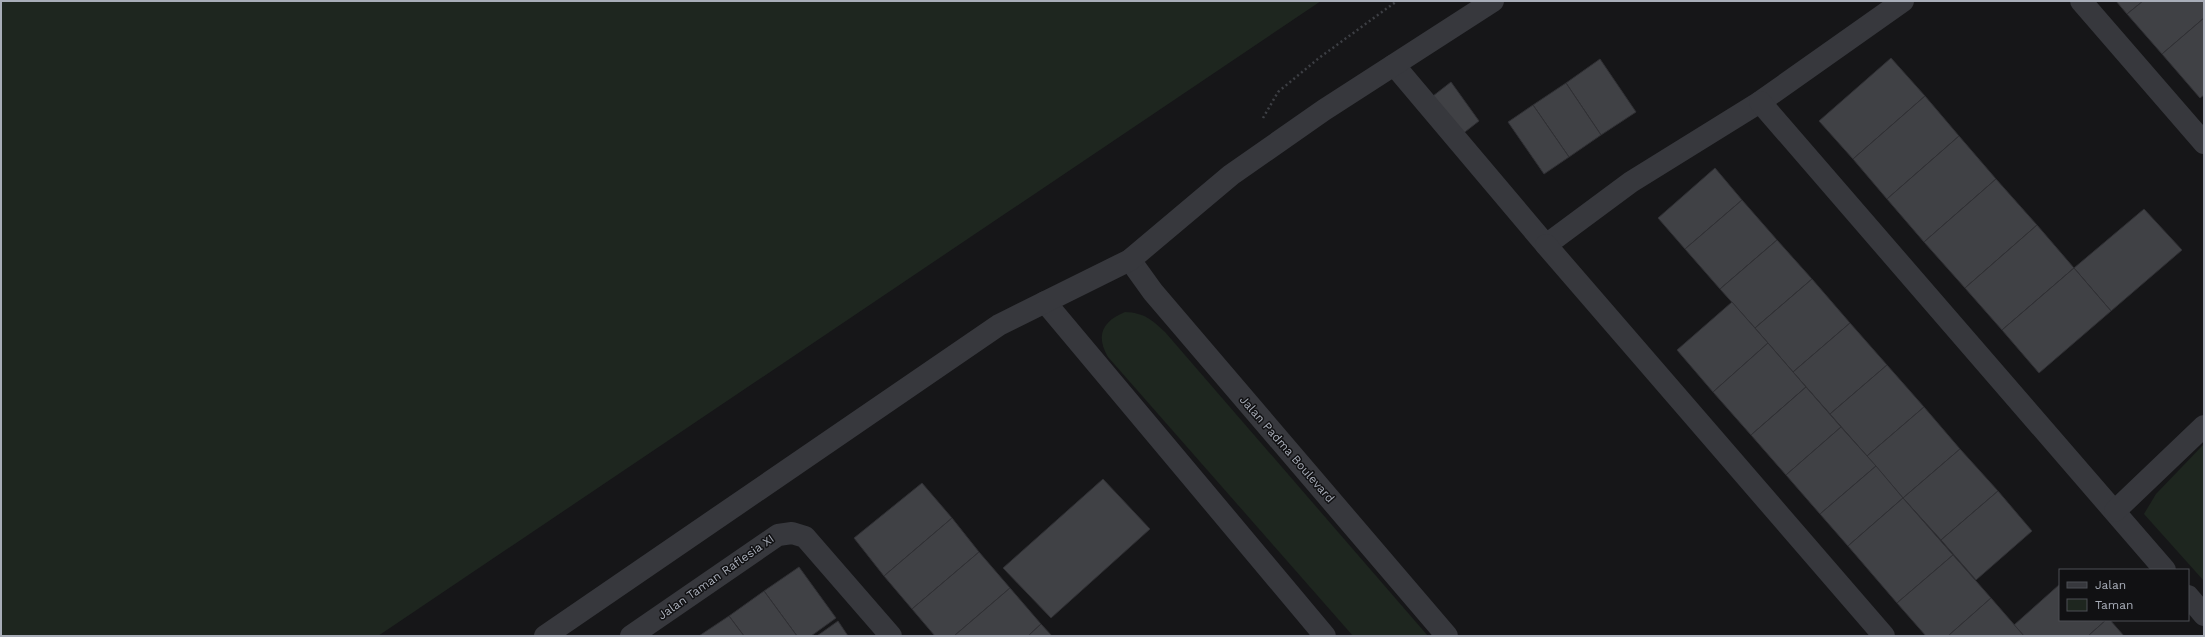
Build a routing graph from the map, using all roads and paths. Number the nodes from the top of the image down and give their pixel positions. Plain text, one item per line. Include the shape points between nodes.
1 (1397, 1) edge
2 (1493, 1) edge
3 (1903, 1) edge
4 (2081, 1) edge
5 (1394, 65) junction
6 (1760, 102) junction
7 (1262, 119) dead end
8 (2204, 143) edge
9 (1546, 245) junction
10 (1130, 260) junction
11 (1046, 302) junction
12 (2204, 426) edge
13 (2115, 511) junction
14 (2164, 569) edge
15 (2189, 597) edge
16 (2204, 615) edge
17 (545, 636) edge
18 (631, 636) edge
19 (891, 636) edge
20 (1325, 636) edge
21 (1447, 636) edge
22 (1884, 636) edge

1 - 7 path via 1278,92
2 - 5 street
3 - 6 street
4 - 8 street
5 - 9 street
5 - 10 street via 1231,175
6 - 9 street via 1631,182
6 - 13 street
9 - 22 street
10 - 11 street
10 - 21 street, Jalan Padma Boulevard via 1158,298
11 - 17 street via 999,325
11 - 20 street
12 - 13 street
13 - 14 street
15 - 16 street
18 - 19 street, Jalan Taman Raflesia XI via 778,534 792,533 805,537

